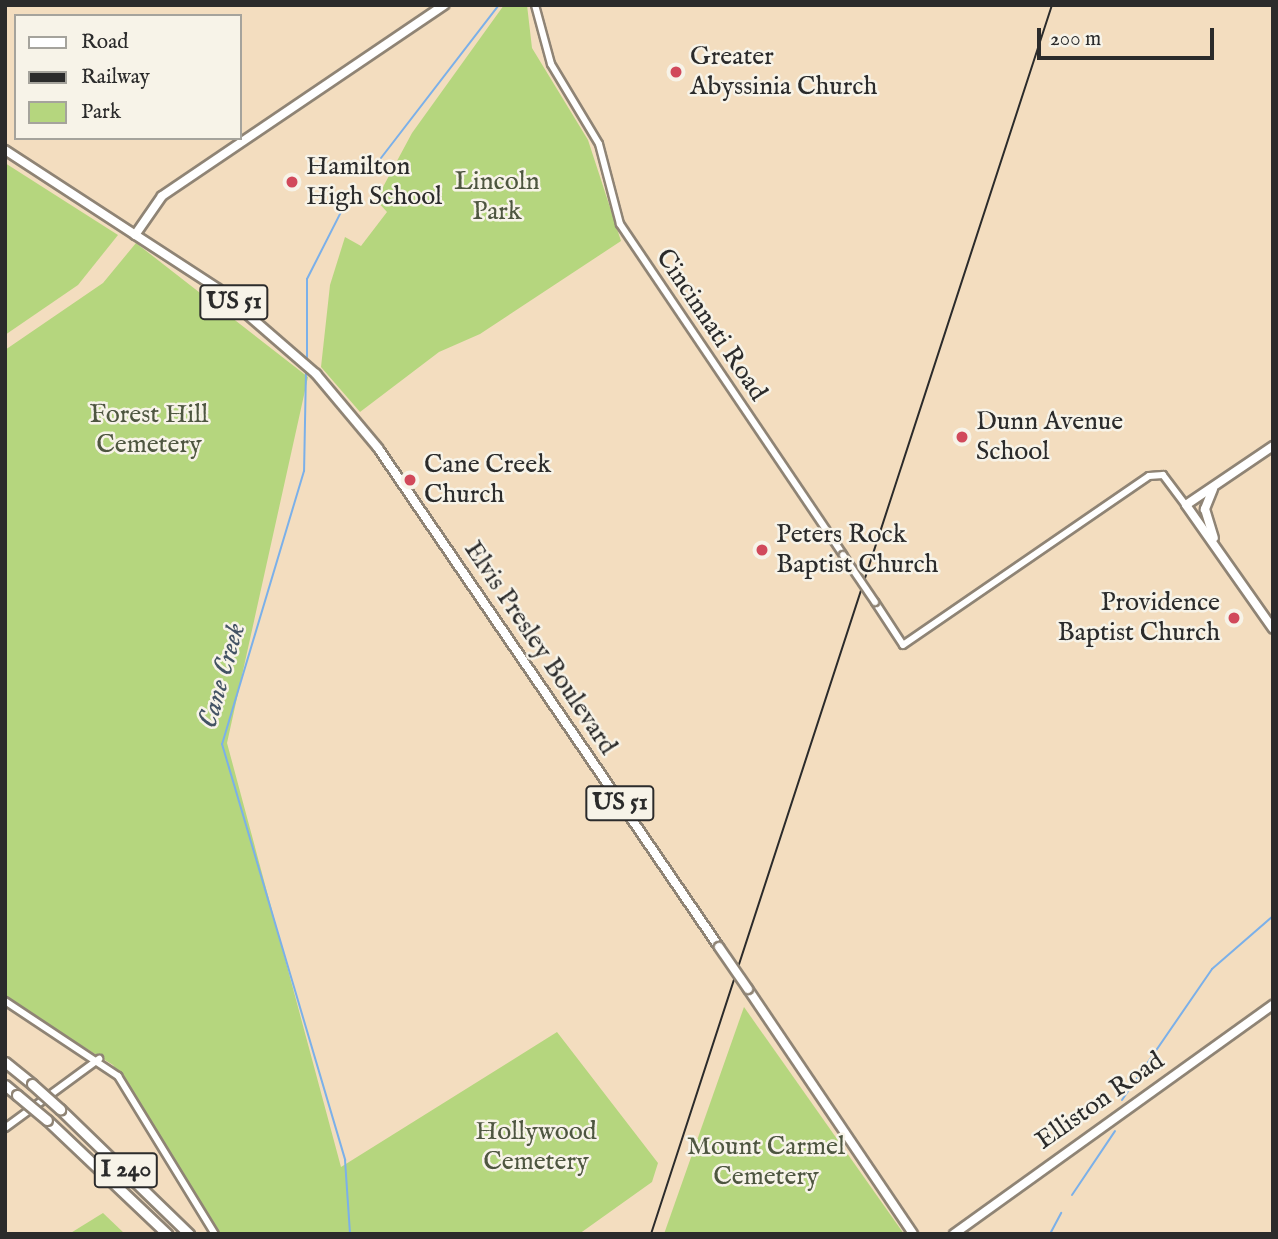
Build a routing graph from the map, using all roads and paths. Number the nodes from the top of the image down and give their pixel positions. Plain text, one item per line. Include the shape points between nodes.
1 (444, 5) edge
2 (536, 5) edge
3 (5, 150) edge
4 (135, 235) junction
5 (1273, 446) edge
6 (1217, 484) junction
7 (1186, 505) junction
8 (1222, 556) junction
9 (1273, 629) edge
10 (5, 1001) edge
11 (1273, 1005) edge
12 (99, 1059) junction
13 (5, 1062) edge
14 (5, 1085) edge
15 (5, 1128) edge
16 (167, 1234) edge
17 (189, 1234) edge
18 (215, 1234) edge
19 (913, 1234) edge
20 (954, 1234) edge

1 - 4 main road via 180,183
2 - 7 street, Cincinnati Road, bridge via 551,64 599,144 620,223 903,645 1149,476 1163,475
3 - 4 main road, Elvis Presley Boulevard / US 51
4 - 19 main road, Elvis Presley Boulevard / US 51, bridge via 218,289 298,357 378,448
5 - 6 main road
6 - 7 main road
6 - 8 main road via 1205,520
7 - 8 main road
8 - 9 main road
10 - 12 street
11 - 20 main road, Elliston Road
12 - 15 street
12 - 18 street via 118,1076
13 - 17 highway, I 240, bridge via 60,1108
14 - 16 highway, I 240, bridge

